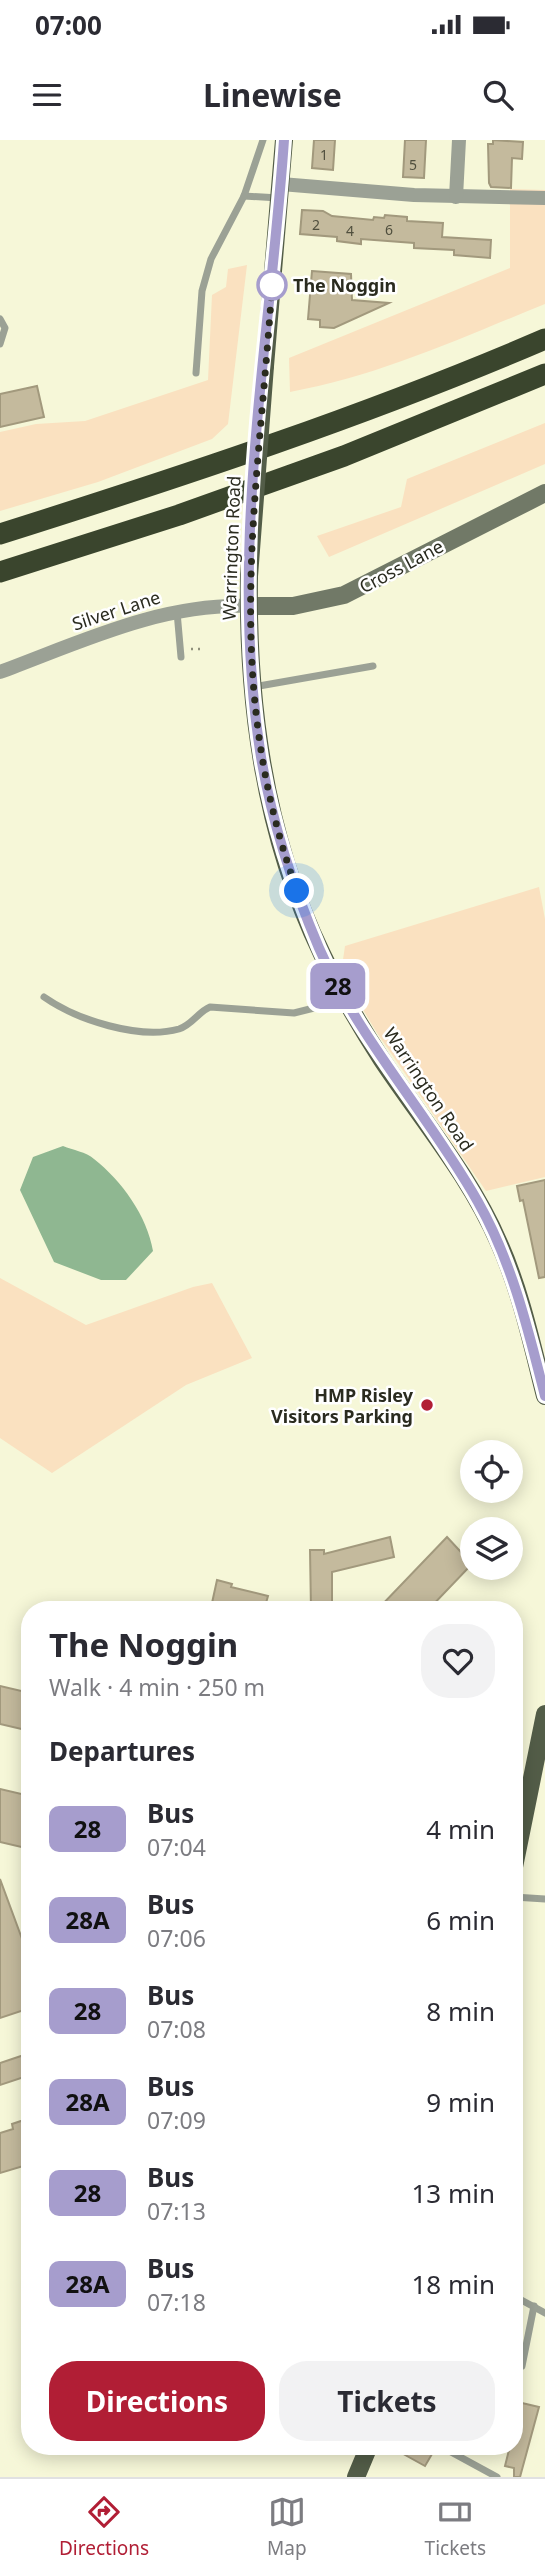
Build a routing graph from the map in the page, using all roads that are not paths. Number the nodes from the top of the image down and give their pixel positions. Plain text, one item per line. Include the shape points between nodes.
1 (263, 140) edge
2 (284, 140) edge
3 (459, 140) edge
4 (280, 191) junction
5 (244, 196) junction
6 (456, 197) junction
7 (545, 198) edge
8 (0, 319) edge
9 (545, 339) edge
10 (0, 344) edge
11 (196, 373) dead end
12 (545, 374) edge
13 (545, 493) edge
14 (0, 534) edge
15 (0, 572) edge
16 (249, 606) junction
17 (177, 610) junction
18 (181, 657) dead end
19 (373, 666) dead end
20 (0, 672) edge
21 (252, 687) junction
22 (342, 994) junction
23 (44, 997) dead end
24 (545, 1396) edge
25 (545, 1714) edge
26 (523, 1823) edge
27 (523, 1898) edge
28 (545, 1899) edge
29 (523, 2300) edge
30 (534, 2306) junction
31 (545, 2312) edge
32 (523, 2361) edge
33 (365, 2455) edge
34 (457, 2455) edge
35 (356, 2477) edge
36 (497, 2477) edge

1 - 5 lane
2 - 4 main road, Warrington Road
3 - 6 street
4 - 5 lane
4 - 6 street
4 - 16 main road, Warrington Road, bridge
5 - 11 lane via 211,259 202,292
6 - 7 street
8 - 10 lane via 5,328
9 - 14 highway via 349,417 158,485
12 - 15 highway via 306,470
13 - 16 street, Cross Lane via 344,595 293,606
16 - 17 street, Silver Lane
16 - 21 main road, Warrington Road
17 - 18 lane
17 - 20 street, Silver Lane
19 - 21 lane
21 - 22 main road, Warrington Road via 261,756 282,850
22 - 23 lane via 294,1013 210,1007 178,1029 155,1031 80,1017
22 - 24 main road, Warrington Road via 381,1059 456,1165 499,1243
25 - 26 main road
27 - 28 lane
29 - 30 lane
30 - 31 lane
30 - 32 lane
33 - 35 main road
34 - 36 lane

